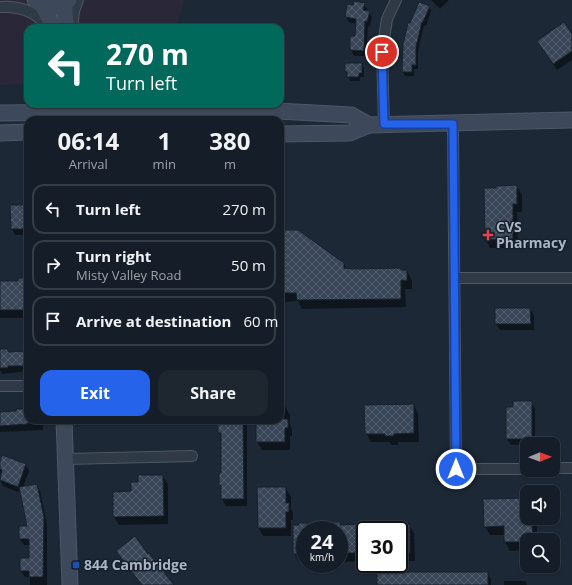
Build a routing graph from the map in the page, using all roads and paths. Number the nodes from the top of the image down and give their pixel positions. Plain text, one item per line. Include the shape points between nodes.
1 (12, 0) edge
2 (396, 0) edge
3 (71, 1) edge
4 (0, 2) edge
5 (36, 2) edge
6 (0, 7) edge
7 (44, 24) edge
8 (51, 24) edge
9 (66, 24) edge
10 (72, 24) edge
11 (64, 110) edge
12 (0, 112) edge
13 (572, 120) edge
14 (377, 124) junction
15 (453, 124) junction
16 (0, 132) edge
17 (24, 132) edge
18 (284, 134) edge
19 (455, 278) junction
20 (572, 278) edge
21 (0, 386) edge
22 (24, 386) edge
23 (64, 424) edge
24 (192, 456) dead end
25 (66, 459) junction
26 (560, 468) edge
27 (572, 468) edge
28 (520, 469) edge
29 (70, 585) edge

1 - 4 street
2 - 14 street via 387,20 382,52
3 - 5 street via 52,8
3 - 9 street via 64,13
3 - 10 street via 74,11
5 - 8 street
6 - 7 street via 29,11
11 - 12 street
11 - 14 street via 259,110 351,115
13 - 15 street
14 - 15 street
14 - 18 street via 350,133
15 - 19 street
16 - 17 street
19 - 20 street
19 - 28 street via 456,469
21 - 22 street
23 - 25 street
24 - 25 street
25 - 29 street
26 - 27 street

